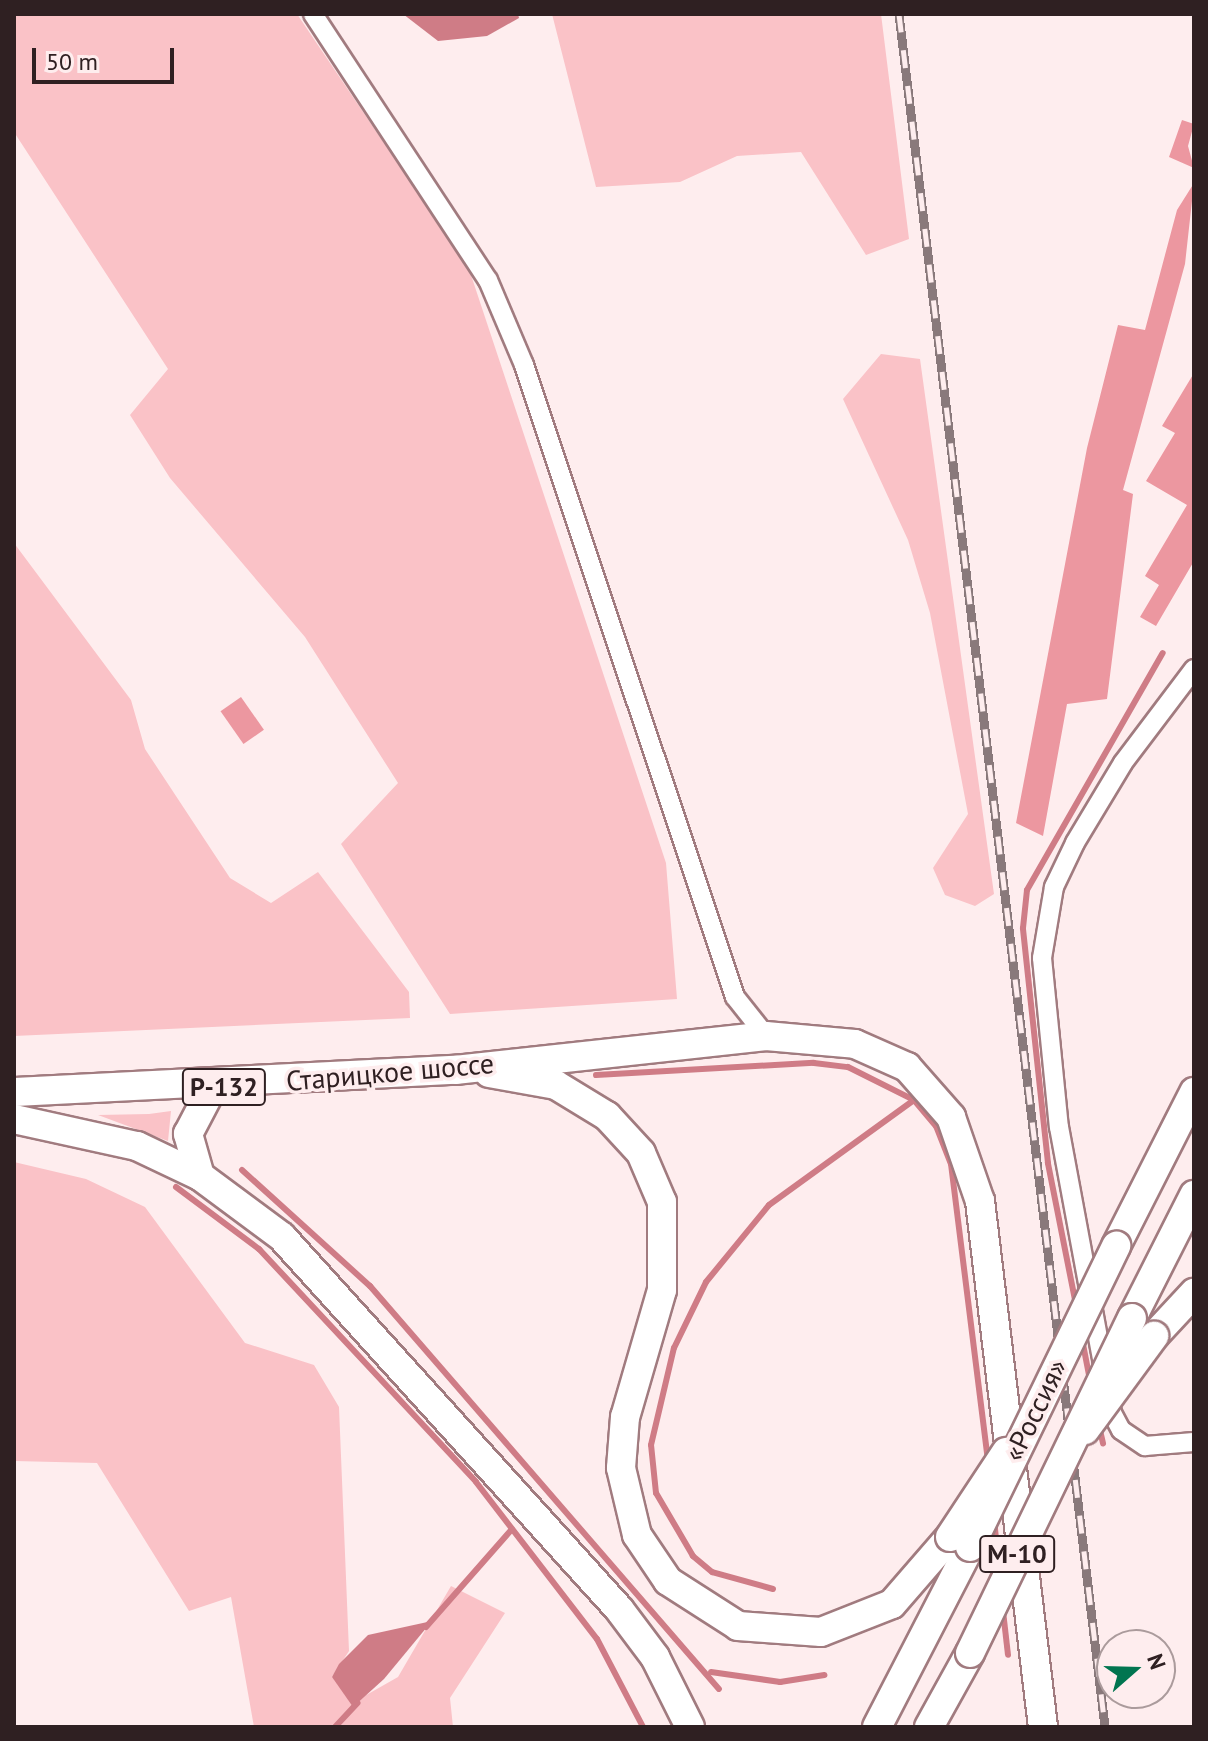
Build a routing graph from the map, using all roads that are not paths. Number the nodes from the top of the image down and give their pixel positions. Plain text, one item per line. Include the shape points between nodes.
1 (313, 14) edge
2 (1194, 669) edge
3 (766, 1036) junction
4 (444, 1071) junction
5 (212, 1088) junction
6 (14, 1092) edge
7 (1194, 1092) edge
8 (14, 1119) edge
9 (200, 1176) junction
10 (1194, 1195) edge
11 (1194, 1293) edge
12 (1143, 1327) junction
13 (1194, 1442) edge
14 (960, 1542) junction
15 (690, 1727) edge
16 (877, 1727) edge
17 (929, 1727) edge
18 (1043, 1727) edge

1 - 3 street via 488,280 529,380 735,997
2 - 13 street via 1123,763 1075,843 1054,887 1042,958 1059,1127 1112,1413 1121,1430 1145,1446
3 - 4 main road, Старицкое шоссе / Р-132
3 - 18 main road, Старицкое шоссе via 834,1040 891,1057 942,1103 968,1150 988,1244
4 - 5 main road, Старицкое шоссе / Р-132
4 - 14 main road via 573,1093 629,1139 655,1183 667,1233 665,1274 625,1417 621,1481 642,1547 668,1581 738,1626 821,1632 892,1604
5 - 6 main road, Старицкое шоссе / Р-132
5 - 9 main road via 188,1134
7 - 14 main road, «Россия» / М-10, bridge via 1035,1408
8 - 9 main road via 118,1139
9 - 15 main road via 282,1237 387,1348 619,1609 655,1657
10 - 12 main road, «Россия» / М-10
11 - 12 main road
12 - 17 main road, «Россия» / М-10, bridge via 1065,1456
14 - 16 main road, «Россия» / М-10

